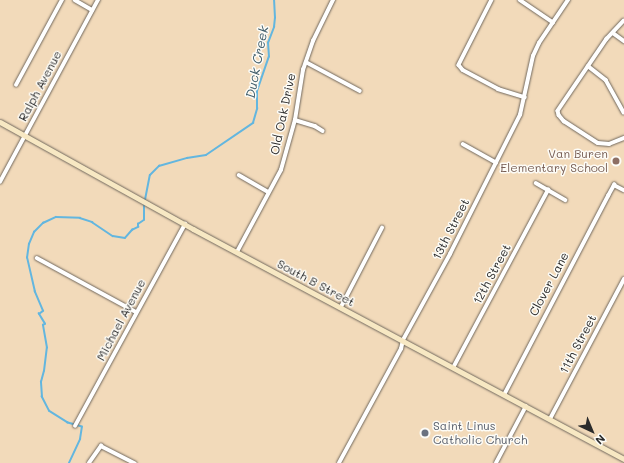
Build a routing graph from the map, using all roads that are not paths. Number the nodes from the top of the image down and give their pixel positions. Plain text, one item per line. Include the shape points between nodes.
1 (62, 0) edge
2 (76, 0) edge
3 (98, 0) edge
4 (333, 0) edge
5 (492, 0) edge
6 (520, 0) edge
7 (568, 0) edge
8 (92, 10) junction
9 (624, 21) edge
10 (553, 22) junction
11 (613, 33) junction
12 (624, 41) edge
13 (306, 62) junction
14 (588, 66) junction
15 (16, 85) dead end
16 (360, 91) dead end
17 (525, 97) junction
18 (624, 112) edge
19 (294, 120) junction
20 (0, 122) edge
21 (323, 131) dead end
22 (25, 136) junction
23 (624, 138) edge
24 (463, 144) dead end
25 (496, 162) junction
26 (240, 176) dead end
27 (0, 182) edge
28 (536, 183) dead end
29 (548, 190) junction
30 (624, 190) edge
31 (268, 192) junction
32 (565, 200) dead end
33 (185, 224) junction
34 (382, 228) dead end
35 (237, 252) junction
36 (37, 258) dead end
37 (624, 279) edge
38 (340, 307) junction
39 (136, 312) junction
40 (403, 340) junction
41 (453, 368) junction
42 (504, 395) junction
43 (526, 406) junction
44 (550, 419) junction
45 (75, 426) dead end
46 (624, 458) edge
47 (89, 463) edge
48 (135, 463) edge
49 (339, 463) edge
50 (496, 463) edge

1 - 15 street
2 - 8 street
3 - 8 street, Ralph Avenue
4 - 13 street, Old Oak Drive
5 - 17 street via 459,65 463,70 498,89
6 - 10 street
7 - 10 street, 13th Street
8 - 22 street, Ralph Avenue
9 - 11 street
10 - 17 street, 13th Street via 533,56
11 - 12 street
11 - 14 street
13 - 16 street
13 - 19 street, Old Oak Drive via 300,81
14 - 18 street via 606,80
14 - 23 street via 558,109 558,113 564,121 598,143 609,144
17 - 25 street, 13th Street via 520,115
19 - 21 street
19 - 31 street, Old Oak Drive via 281,170
20 - 22 street, South B Street
22 - 27 street, Ralph Avenue
22 - 33 street, South B Street
24 - 25 street
25 - 40 street, 13th Street
26 - 31 street
28 - 29 street
29 - 32 street
29 - 41 street, 12th Street
30 - 42 street, Clover Lane via 614,185
31 - 35 street, Old Oak Drive
33 - 35 street, South B Street
33 - 39 street, Michael Avenue
34 - 38 street
35 - 38 street, South B Street
36 - 39 street
37 - 44 street, 11th Street
38 - 40 street, South B Street
39 - 45 street, Michael Avenue
40 - 41 street, South B Street
40 - 49 street, 13th Street via 401,349
41 - 42 street, South B Street
42 - 43 street, South B Street
43 - 44 street, South B Street
43 - 50 street
44 - 46 street, South B Street
47 - 48 street via 101,446

